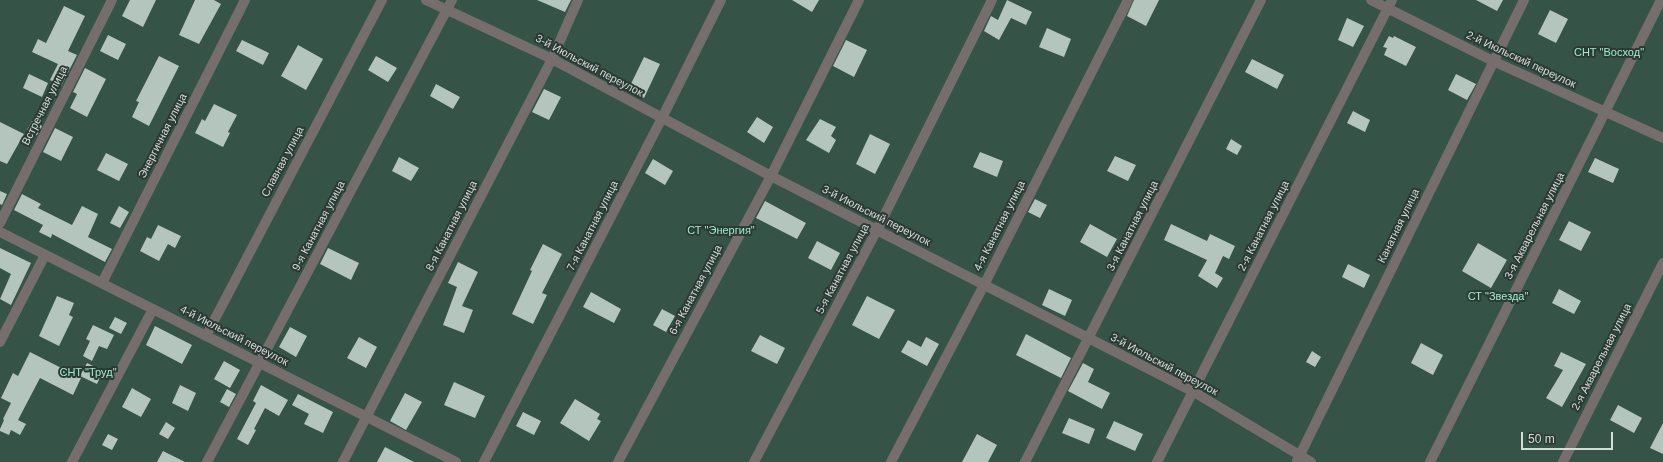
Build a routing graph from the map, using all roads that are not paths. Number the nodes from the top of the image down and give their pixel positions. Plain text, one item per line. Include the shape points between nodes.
1 (112, 0) edge
2 (245, 0) edge
3 (382, 0) edge
4 (426, 0) edge
5 (452, 0) edge
6 (578, 0) edge
7 (721, 0) edge
8 (859, 0) edge
9 (992, 0) edge
10 (1128, 0) edge
11 (1261, 0) edge
12 (1371, 0) edge
13 (1524, 0) edge
14 (1661, 0) edge
15 (1390, 4) edge
16 (447, 10) junction
17 (552, 59) junction
18 (1493, 61) junction
19 (1606, 112) junction
20 (662, 118) junction
21 (1663, 138) edge
22 (771, 176) junction
23 (0, 223) edge
24 (877, 230) junction
25 (0, 232) edge
26 (45, 255) junction
27 (1663, 263) edge
28 (102, 283) junction
29 (984, 285) junction
30 (153, 309) junction
31 (206, 336) junction
32 (1089, 338) junction
33 (0, 342) edge
34 (260, 363) junction
35 (1194, 392) junction
36 (367, 417) junction
37 (1298, 459) edge
38 (72, 462) edge
39 (207, 462) edge
40 (343, 462) edge
41 (456, 462) edge
42 (484, 462) edge
43 (618, 462) edge
44 (754, 462) edge
45 (891, 462) edge
46 (1025, 462) edge
47 (1157, 462) edge
48 (1311, 462) edge
49 (1430, 462) edge
50 (1563, 462) edge

1 - 23 street, Встречная улица
2 - 28 street, Энергичная улица
3 - 31 street, Славная улица
4 - 16 street, 3-й Июльский переулок
5 - 16 street, 9-я Канатная улица
6 - 17 street, 8-я Канатная улица
7 - 20 street, 7-я Канатная улица
8 - 22 street, 6-я Канатная улица
9 - 24 street, 5-я Канатная улица
10 - 29 street, 4-я Канатная улица
11 - 32 street, 3-я Канатная улица
12 - 15 street, 2-й Июльский переулок
13 - 18 street, Канатная улица
14 - 19 street, 3-я Акварельная улица
15 - 18 street, 2-й Июльский переулок
15 - 35 street, 2-я Канатная улица
16 - 17 street, 3-й Июльский переулок
16 - 34 street, 9-я Канатная улица
17 - 20 street, 3-й Июльский переулок
17 - 36 street, 8-я Канатная улица
18 - 19 street, 2-й Июльский переулок
18 - 37 street, Канатная улица
19 - 21 street, 2-й Июльский переулок
19 - 49 street, 3-я Акварельная улица
20 - 22 street, 3-й Июльский переулок
20 - 42 street, 7-я Канатная улица
22 - 24 street, 3-й Июльский переулок
22 - 43 street, 6-я Канатная улица
24 - 29 street, 3-й Июльский переулок
24 - 44 street, 5-я Канатная улица
25 - 26 street, 4-й Июльский переулок
26 - 28 street, 4-й Июльский переулок
26 - 33 street
27 - 50 street, 2-я Акварельная улица
28 - 30 street, 4-й Июльский переулок
29 - 32 street, 3-й Июльский переулок
29 - 45 street, 4-я Канатная улица
30 - 31 street, 4-й Июльский переулок
30 - 38 street
31 - 34 street, 4-й Июльский переулок
32 - 35 street, 3-й Июльский переулок
32 - 46 street, 3-я Канатная улица
34 - 36 street, 4-й Июльский переулок
34 - 39 street, 9-я Канатная улица
35 - 37 street, 3-й Июльский переулок
35 - 47 street, 2-я Канатная улица
36 - 40 street, 8-я Канатная улица
36 - 41 street, 4-й Июльский переулок
37 - 48 street, 3-й Июльский переулок

